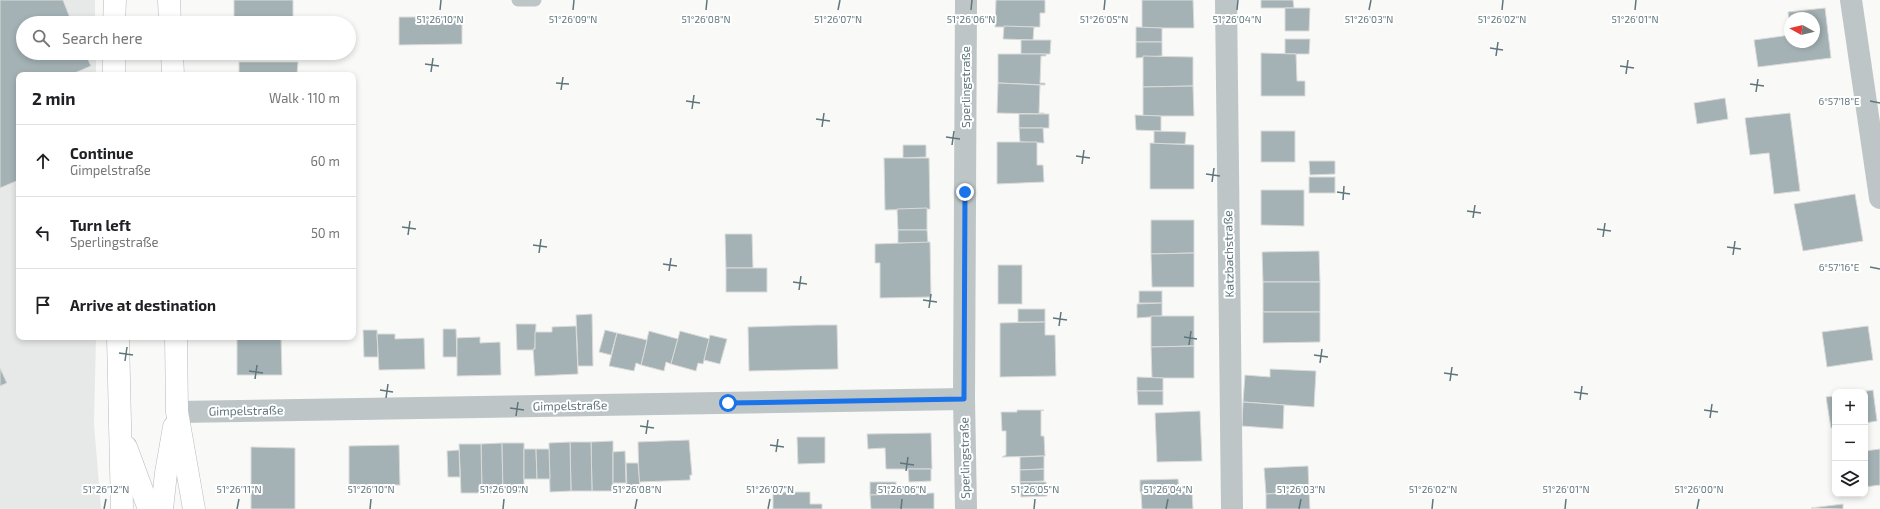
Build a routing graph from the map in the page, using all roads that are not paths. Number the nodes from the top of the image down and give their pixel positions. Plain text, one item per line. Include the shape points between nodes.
1 (115, 0) edge
2 (169, 0) edge
3 (518, 0) edge
4 (535, 0) edge
5 (966, 0) edge
6 (1226, 0) edge
7 (1851, 0) edge
8 (114, 16) edge
9 (170, 16) edge
10 (114, 60) edge
11 (172, 60) edge
12 (114, 72) edge
13 (173, 72) edge
14 (1880, 198) edge
15 (118, 340) edge
16 (176, 340) edge
17 (964, 399) junction
18 (177, 412) junction
19 (120, 431) junction
20 (122, 509) edge
21 (149, 509) edge
22 (162, 509) edge
23 (194, 509) edge
24 (966, 509) edge
25 (1232, 509) edge

1 - 8 street
2 - 9 street
3 - 4 lane
5 - 17 street, Sperlingstraße
6 - 25 street, Katzbachstraße
7 - 14 street
10 - 12 street
11 - 13 street
15 - 19 street
16 - 18 street
17 - 18 street, Gimpelstraße
17 - 24 street, Sperlingstraße
18 - 22 street
18 - 23 street
19 - 20 street
19 - 21 street

